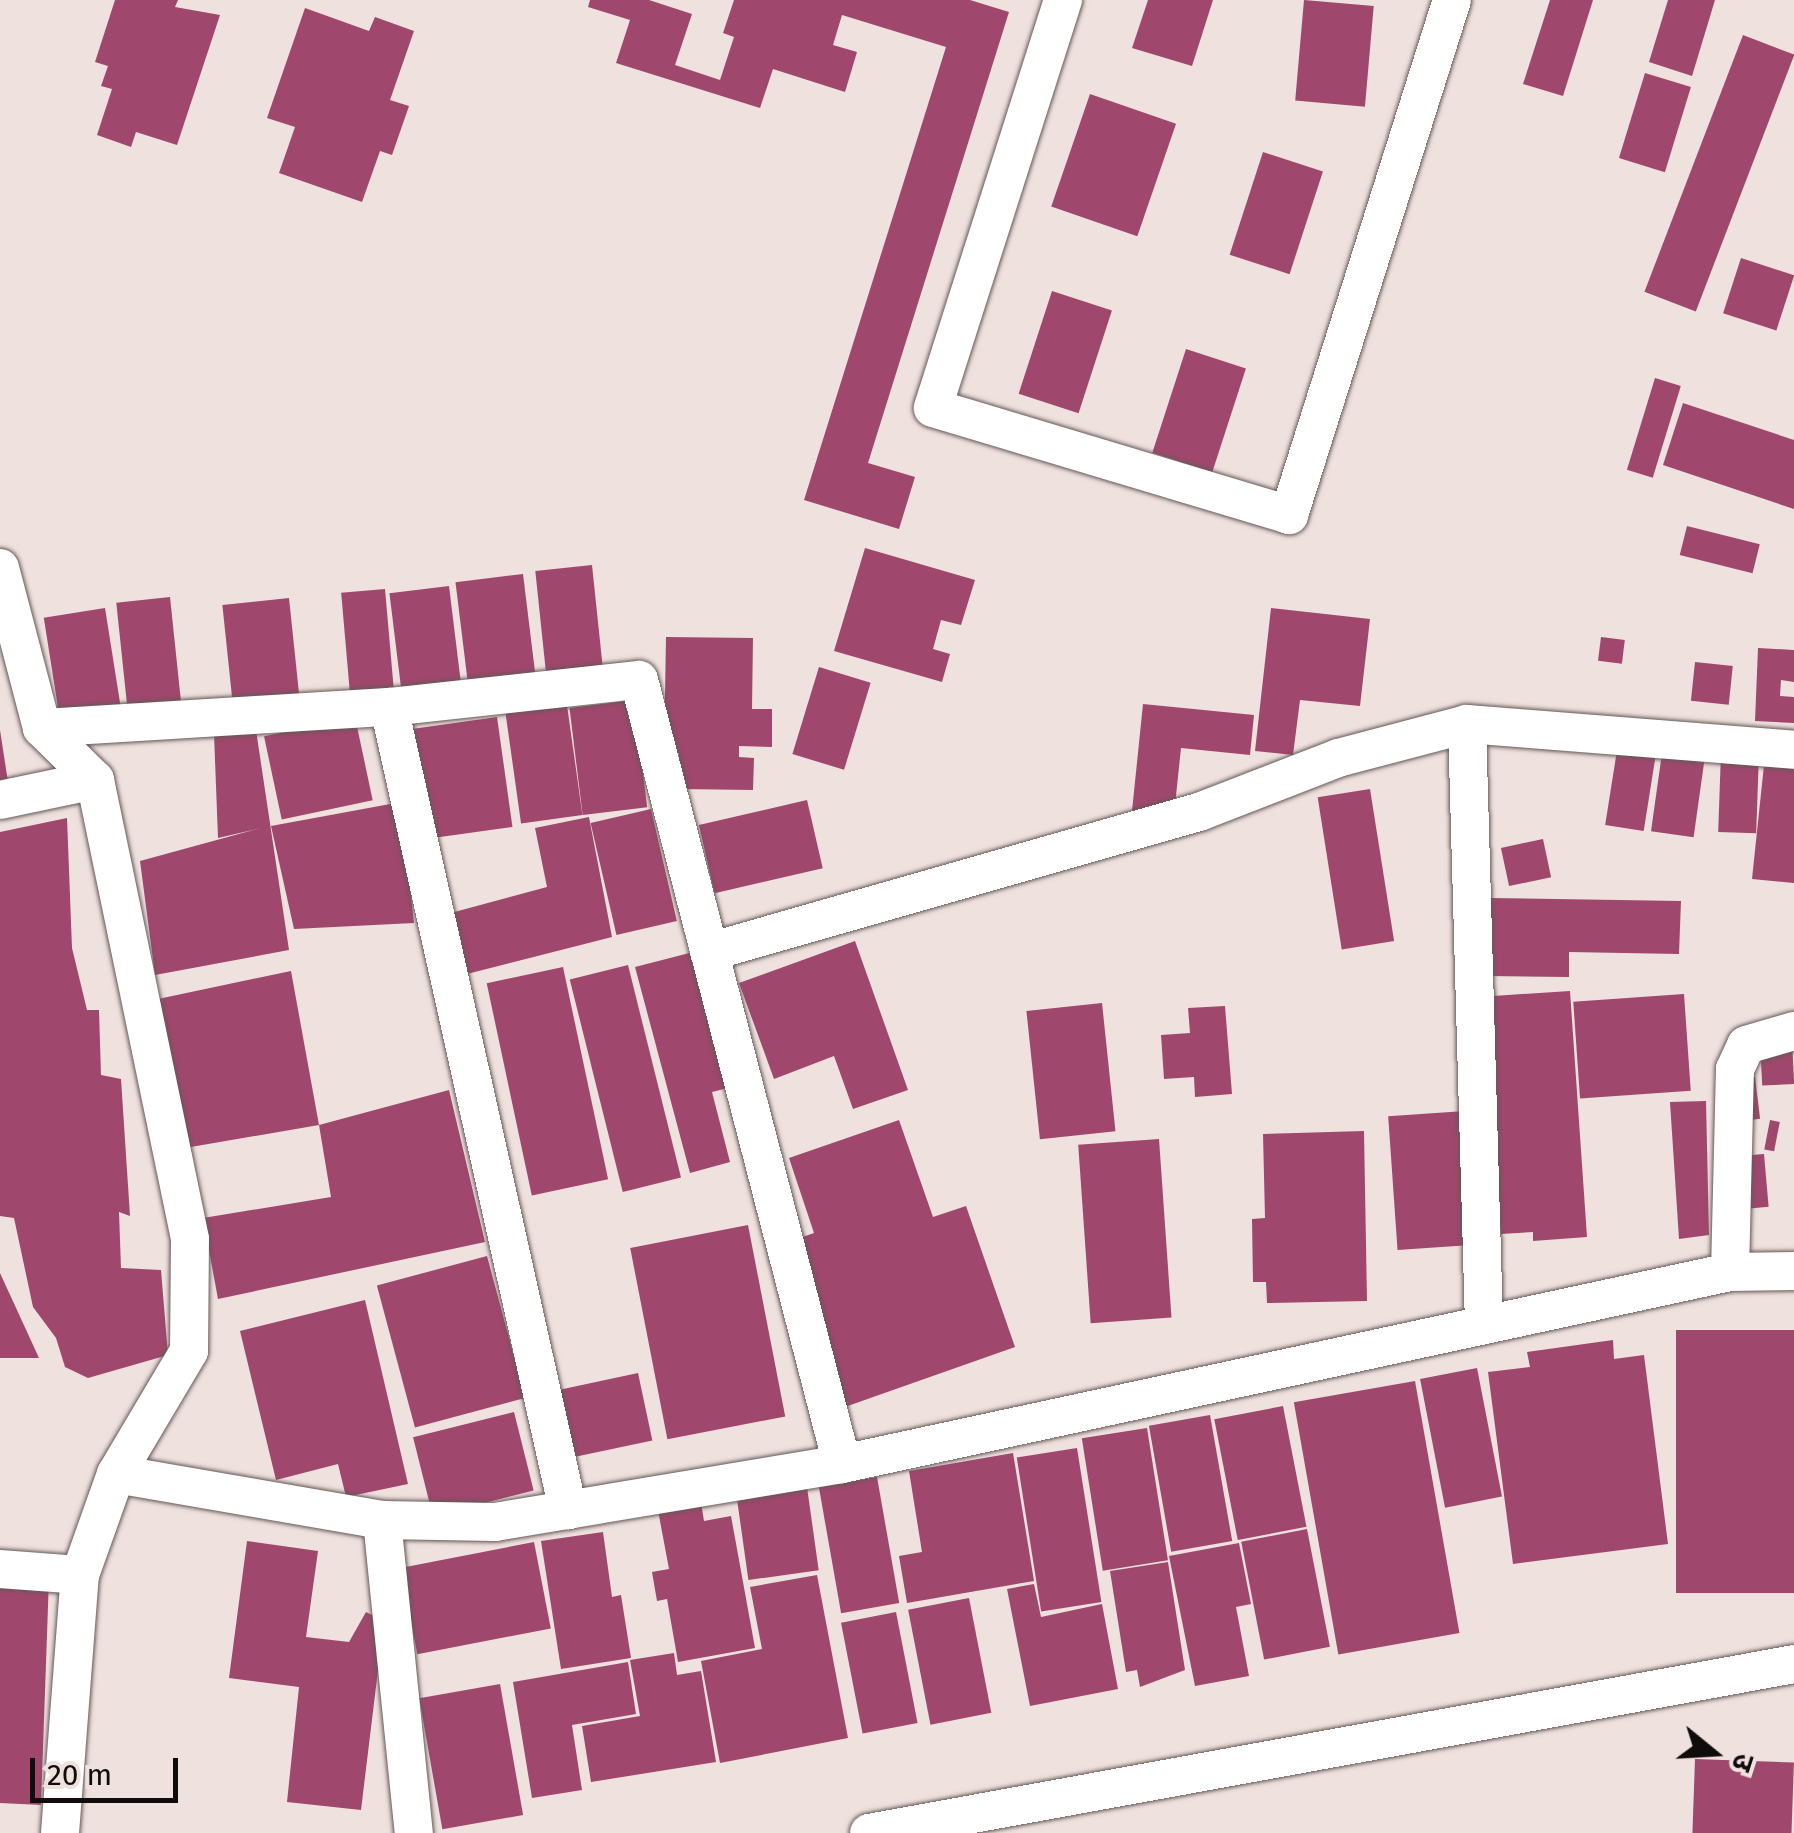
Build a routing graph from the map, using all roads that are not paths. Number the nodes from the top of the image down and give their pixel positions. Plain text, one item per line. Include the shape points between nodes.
1 (1063, 0) edge
2 (1452, 0) edge
3 (0, 568) edge
4 (389, 707) junction
5 (1467, 724) junction
6 (42, 728) junction
7 (1794, 750) edge
8 (95, 780) junction
9 (0, 800) edge
10 (709, 952) junction
11 (1794, 1031) edge
12 (1794, 1271) edge
13 (1730, 1272) junction
14 (1484, 1325) junction
15 (842, 1464) junction
16 (116, 1474) junction
17 (568, 1510) junction
18 (382, 1520) junction
19 (0, 1569) edge
20 (80, 1574) junction
21 (1794, 1664) edge
22 (60, 1833) edge
23 (414, 1833) edge
24 (869, 1833) edge

1 - 2 street via 933,408 1289,515
3 - 6 street
4 - 6 street
4 - 10 street via 639,680
4 - 17 street
5 - 7 street
5 - 10 street via 1338,758 1199,812
5 - 14 street
6 - 8 street
8 - 9 street
8 - 16 street via 190,1240 189,1351
10 - 15 street
11 - 13 street via 1746,1045 1736,1068
12 - 13 street
13 - 14 street
14 - 15 street
15 - 17 street
16 - 18 street
16 - 20 street
17 - 18 street via 448,1526
18 - 23 street
19 - 20 street
20 - 22 street
21 - 24 street

